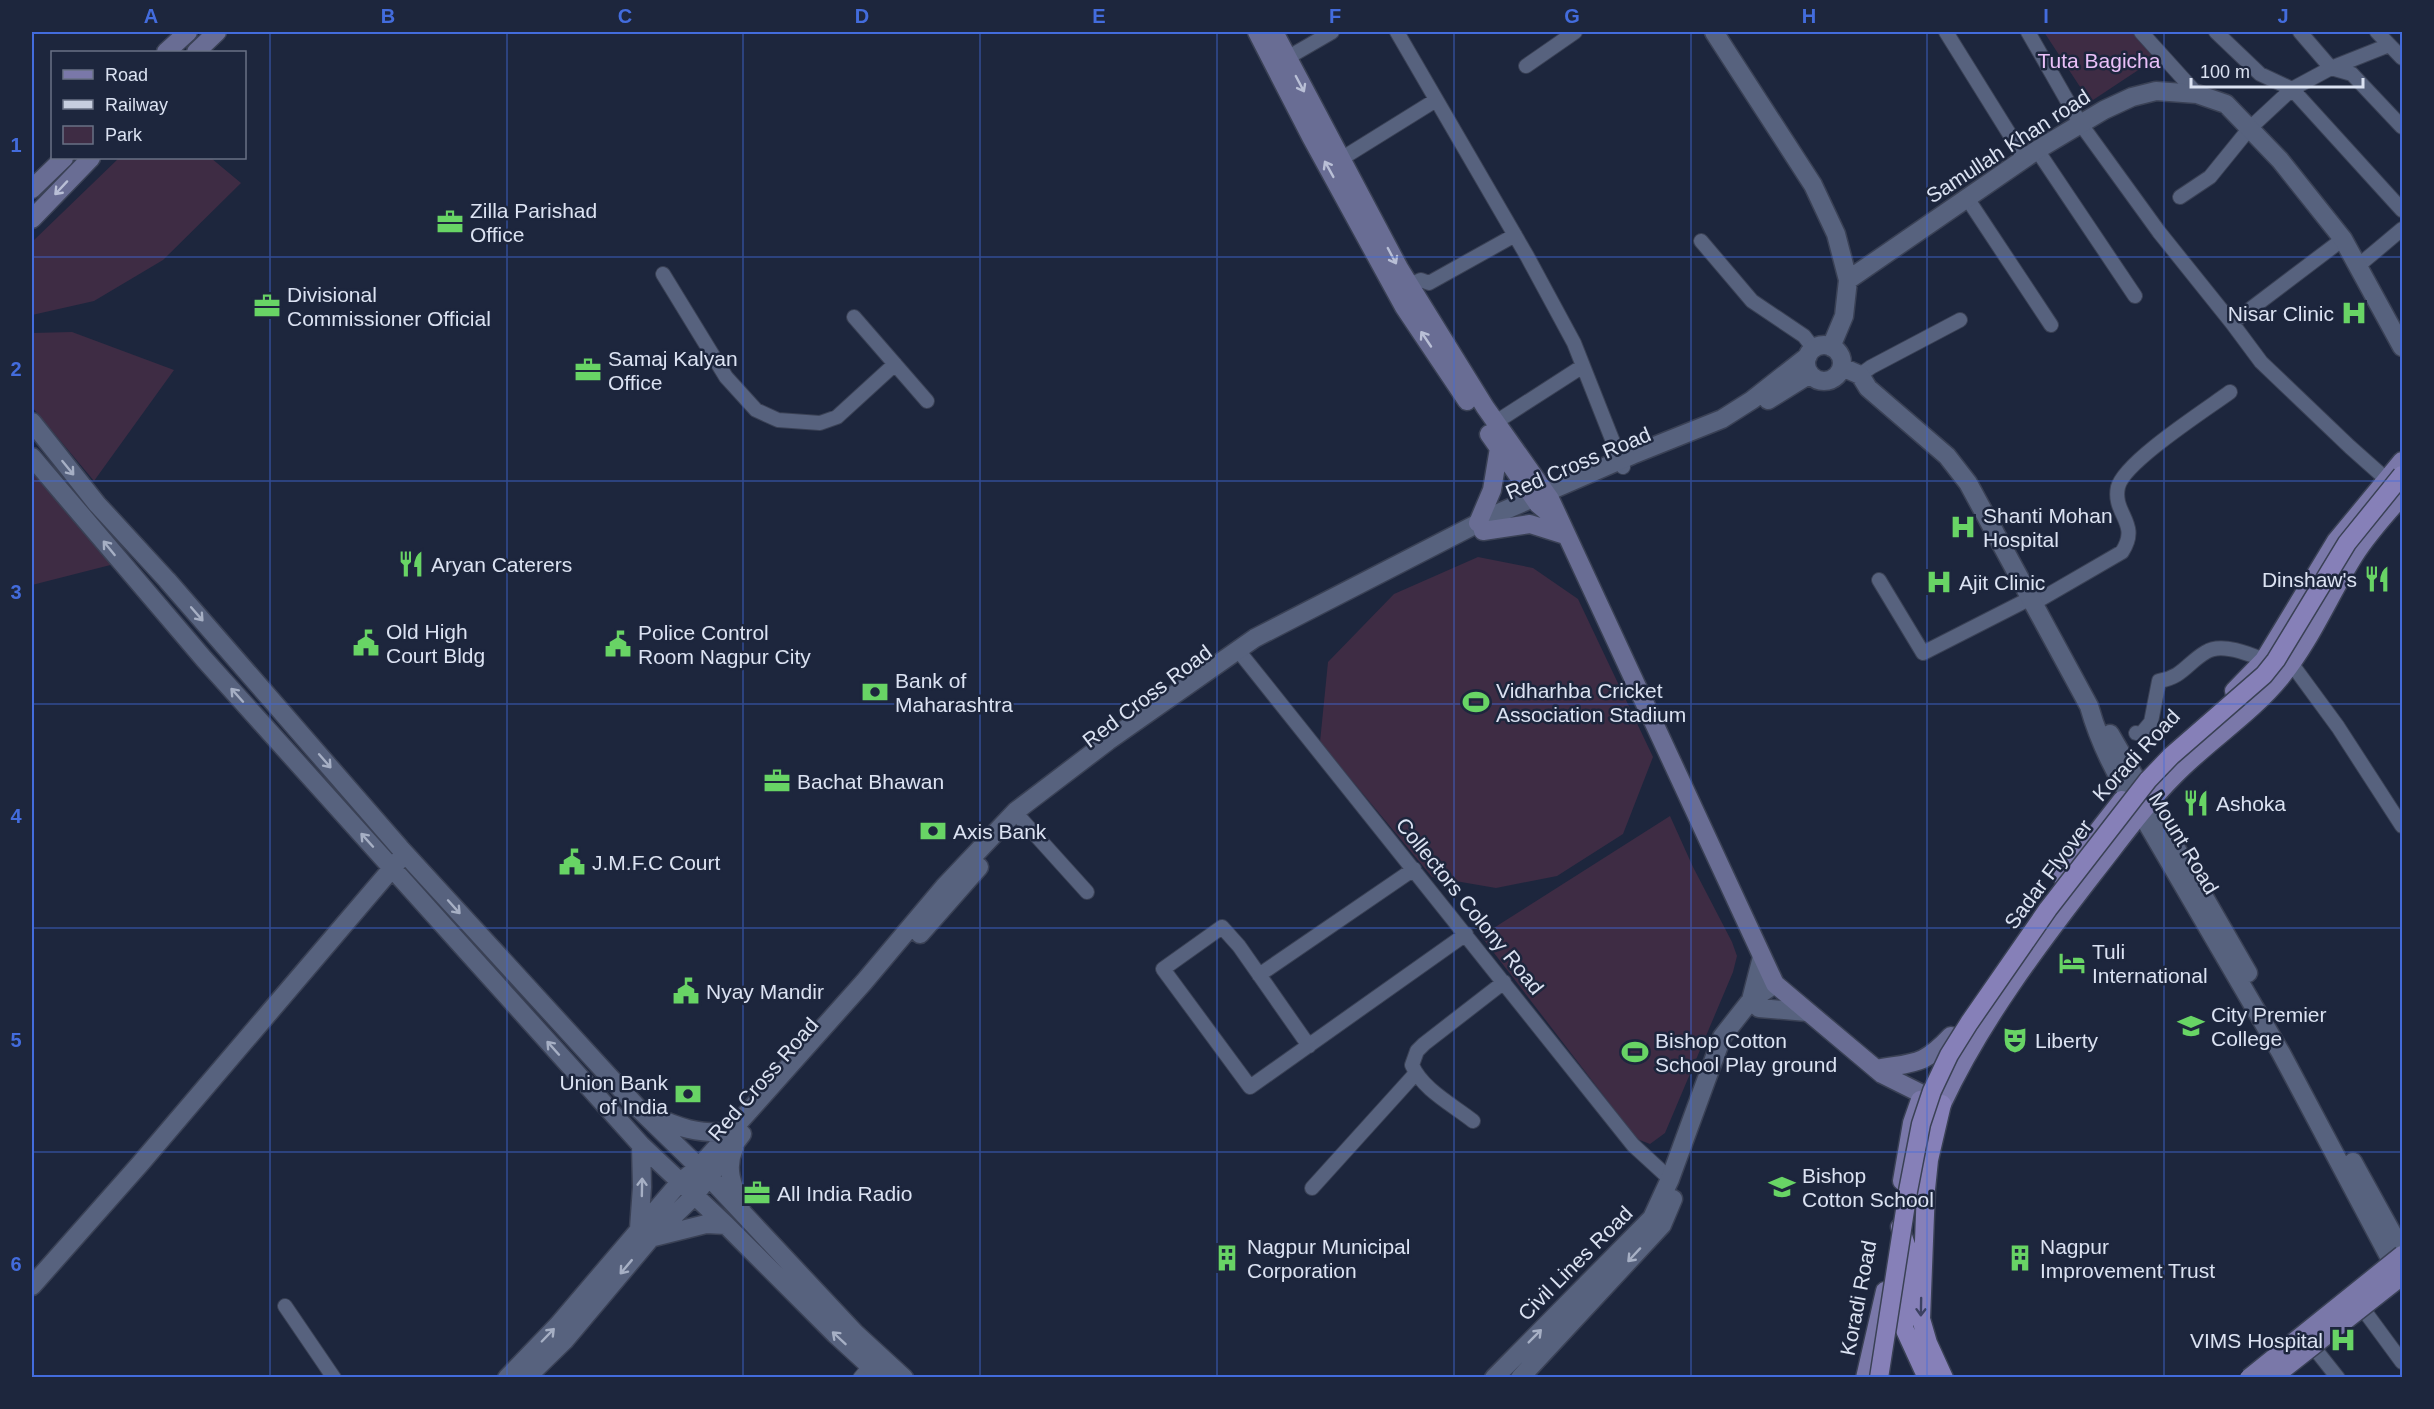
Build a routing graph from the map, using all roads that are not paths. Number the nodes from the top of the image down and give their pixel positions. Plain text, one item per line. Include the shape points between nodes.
1 (188, 32) edge
2 (217, 32) edge
3 (1257, 32) edge
4 (1274, 32) edge
5 (1332, 32) edge
6 (1397, 32) edge
7 (1575, 32) edge
8 (1714, 32) edge
9 (1946, 32) edge
10 (2028, 32) edge
11 (2141, 32) edge
12 (2216, 32) edge
13 (2300, 32) edge
14 (2378, 32) edge
15 (2389, 45) junction
16 (167, 51) edge
17 (197, 51) edge
18 (1287, 58) junction
19 (2403, 58) edge
20 (1526, 66) dead end
21 (2331, 68) junction
22 (2292, 89) junction
23 (2198, 94) junction
24 (1436, 100) junction
25 (2080, 123) junction
26 (2403, 127) edge
27 (2249, 129) junction
28 (2031, 155) junction
29 (63, 159) edge
30 (90, 159) edge
31 (1341, 159) junction
32 (32, 189) edge
33 (2180, 197) dead end
34 (1967, 198) junction
35 (2403, 210) edge
36 (32, 219) edge
37 (2403, 229) edge
38 (1515, 236) junction
39 (2343, 239) junction
40 (1701, 241) dead end
41 (2358, 266) junction
42 (663, 274) dead end
43 (1848, 279) junction
44 (1409, 285) junction
45 (2135, 296) dead end
46 (854, 317) dead end
47 (1960, 320) dead end
48 (2232, 323) junction
49 (2051, 325) dead end
50 (2403, 347) edge
51 (1816, 356) junction
52 (895, 364) junction
53 (1583, 366) junction
54 (1839, 372) junction
55 (1864, 381) junction
56 (2230, 392) dead end
57 (927, 401) dead end
58 (32, 422) edge
59 (1496, 422) junction
60 (1499, 448) junction
61 (32, 457) edge
62 (1622, 464) junction
63 (2400, 471) edge
64 (2403, 496) edge
65 (1542, 498) junction
66 (1480, 527) junction
67 (1562, 528) junction
68 (1879, 580) dead end
69 (2032, 601) junction
70 (1241, 654) junction
71 (2264, 660) junction
72 (2291, 663) junction
73 (2136, 733) dead end
74 (2132, 787) junction
75 (2146, 808) junction
76 (1022, 820) junction
77 (2403, 826) edge
78 (405, 853) junction
79 (392, 868) junction
80 (1414, 868) junction
81 (1087, 892) dead end
82 (1466, 934) junction
83 (1762, 957) junction
84 (1258, 975) junction
85 (1504, 982) junction
86 (868, 986) junction
87 (1780, 989) junction
88 (1755, 1004) junction
89 (1807, 1012) junction
90 (1951, 1036) junction
91 (1309, 1046) junction
92 (1876, 1069) junction
93 (1416, 1073) junction
94 (1921, 1096) junction
95 (1942, 1104) junction
96 (639, 1109) junction
97 (1473, 1120) dead end
98 (734, 1136) junction
99 (640, 1145) junction
100 (704, 1172) junction
101 (1670, 1179) junction
102 (680, 1182) junction
103 (1312, 1188) dead end
104 (694, 1196) junction
105 (1896, 1215) junction
106 (750, 1223) junction
107 (726, 1225) junction
108 (645, 1234) junction
109 (2400, 1252) edge
110 (2403, 1276) edge
111 (2403, 1282) edge
112 (32, 1286) edge
113 (285, 1306) dead end
114 (2366, 1312) junction
115 (1922, 1348) junction
116 (2315, 1349) junction
117 (2403, 1362) edge
118 (871, 1374) edge
119 (334, 1377) edge
120 (507, 1377) edge
121 (526, 1377) edge
122 (903, 1377) edge
123 (1494, 1377) edge
124 (1520, 1377) edge
125 (1865, 1377) edge
126 (1879, 1377) edge
127 (1890, 1377) edge
128 (1927, 1377) edge
129 (1944, 1377) edge
130 (2240, 1377) edge
131 (2249, 1377) edge
132 (2272, 1377) edge
133 (2282, 1377) edge
134 (2338, 1377) edge

1 - 16 main road
2 - 17 main road
60 -> 3 main road via 1404,307
4 - 18 main road
5 - 18 street
6 - 24 street
7 - 20 street
8 - 43 street via 1813,186 1836,234
9 - 28 street
10 - 25 street
11 - 23 street
12 - 22 street via 2260,74
13 - 21 street
14 - 15 street
15 - 19 street
15 - 21 street
18 -> 31 main road
21 - 22 street
21 - 26 street via 2352,74
22 - 27 street
22 - 35 street
23 - 25 street, Samullah Khan road via 2156,91 2132,97
23 - 27 street, Samullah Khan road via 2226,104
24 - 31 street
24 - 38 street
25 - 28 street, Samullah Khan road
25 - 48 street via 2159,232
27 - 33 street via 2210,177
27 - 39 street, Samullah Khan road via 2280,160
28 - 34 street, Samullah Khan road
28 - 45 street
29 - 32 main road
30 -> 36 main road
31 -> 44 main road
34 - 43 street, Samullah Khan road
34 - 49 street
37 - 41 street
38 - 44 street via 1430,283 1420,280
38 - 53 street
39 - 41 street, Samullah Khan road
39 - 48 street
40 - 51 street via 1752,301 1804,336
41 - 50 street, Samullah Khan road
42 - 52 street via 726,377 756,410 778,420 820,423 837,417
43 - 51 street via 1844,316
44 - 59 main road
46 - 52 street
47 - 55 street via 1871,367
48 - 63 street via 2261,362 2350,447
51 - 54 street via 1841,356
51 - 54 street, Mount Road via 1818,380 1826,381
51 - 62 street, Red Cross Road via 1735,422
52 - 57 street
53 - 59 street
53 - 62 street
54 - 55 street, Mount Road
55 - 69 street, Mount Road via 1947,456 1968,483
56 - 69 street via 2125,473 2118,488 2120,508 2130,529 2122,552
58 -> 78 street via 97,504
59 - 65 main road
60 - 65 main road
60 - 66 main road via 1492,490
79 -> 61 street via 204,659
62 - 65 street, Red Cross Road
63 - 71 main road, Koradi Road via 2336,541
63 - 126 highway, Sadar Flyover, bridge via 2348,543 2276,660 2148,780 2043,917 1950,1055 1921,1124
63 - 127 highway, Sadar Flyover via 2272,679 2179,757 2130,815 2036,937 1961,1052 1941,1090 1928,1127
64 - 72 main road via 2355,554
65 - 66 street, Red Cross Road
65 - 67 main road
66 - 67 main road via 1530,524
66 - 70 street, Red Cross Road
66 - 86 street via 1255,638 1108,741 1016,811 944,887
67 - 83 main road via 1606,615
68 - 69 street via 1923,653
69 - 74 street, Mount Road via 2090,706 2098,736
70 - 76 street, Red Cross Road
70 - 80 street, Collectors Colony Road
71 - 73 street via 2237,650 2208,650 2173,679 2159,681 2151,722 2141,734
71 - 74 main road, Koradi Road via 2164,752
72 - 75 main road
72 - 77 street
74 - 75 street, Mount Road
74 - 90 main road, Koradi Road via 2054,887
75 - 95 main road via 2062,914 1997,1008
75 - 109 street, Mount Road via 2211,906
76 - 81 street
76 - 86 street, Red Cross Road
78 - 79 street
78 -> 96 street
99 -> 79 street
79 - 112 street
80 - 82 street, Collectors Colony Road
80 - 84 street
82 - 85 street, Collectors Colony Road
82 - 91 street
83 - 87 main road
83 - 88 street
84 - 91 street
84 - 91 street via 1222,927 1163,969 1250,1087
85 - 93 street via 1417,1051 1412,1065
85 - 101 street, Collectors Colony Road via 1633,1145
86 - 98 street, Red Cross Road
87 - 88 street
87 - 89 main road
88 - 89 street
88 - 101 street, Civil Lines Road via 1722,1037
88 -> 124 street via 1734,1039 1703,1108 1682,1181 1662,1225
89 - 92 main road
90 - 92 main road via 1933,1056 1912,1064
90 - 94 main road, Koradi Road
92 - 94 main road
93 - 97 street
93 - 103 street
94 - 95 main road
94 - 105 main road, Koradi Road via 1912,1123
95 -> 115 highway via 1929,1160
96 - 98 street via 684,1130
96 - 100 street
98 - 100 street, Red Cross Road
98 - 106 street via 729,1160 732,1185
99 - 102 street
108 -> 99 street
100 - 102 street, Red Cross Road
100 - 104 street, Red Cross Road
100 - 106 street
123 -> 101 street, Civil Lines Road via 1652,1218
102 - 104 street
102 - 108 street, Red Cross Road
104 - 107 street
104 - 108 street, Red Cross Road
105 - 115 highway via 1910,1257 1904,1328
105 - 125 main road, Koradi Road via 1884,1296
106 - 122 street via 855,1333
107 - 108 street via 706,1224
118 -> 107 street
120 -> 108 street, Red Cross Road
108 -> 121 street, Red Cross Road via 565,1340
109 - 111 street
109 - 130 main road
109 - 131 main road, bridge
110 - 132 main road, bridge
111 - 114 main road
113 - 119 street
114 - 116 main road
114 - 117 street
115 - 128 highway
115 - 129 highway
116 - 133 main road
116 - 134 street

